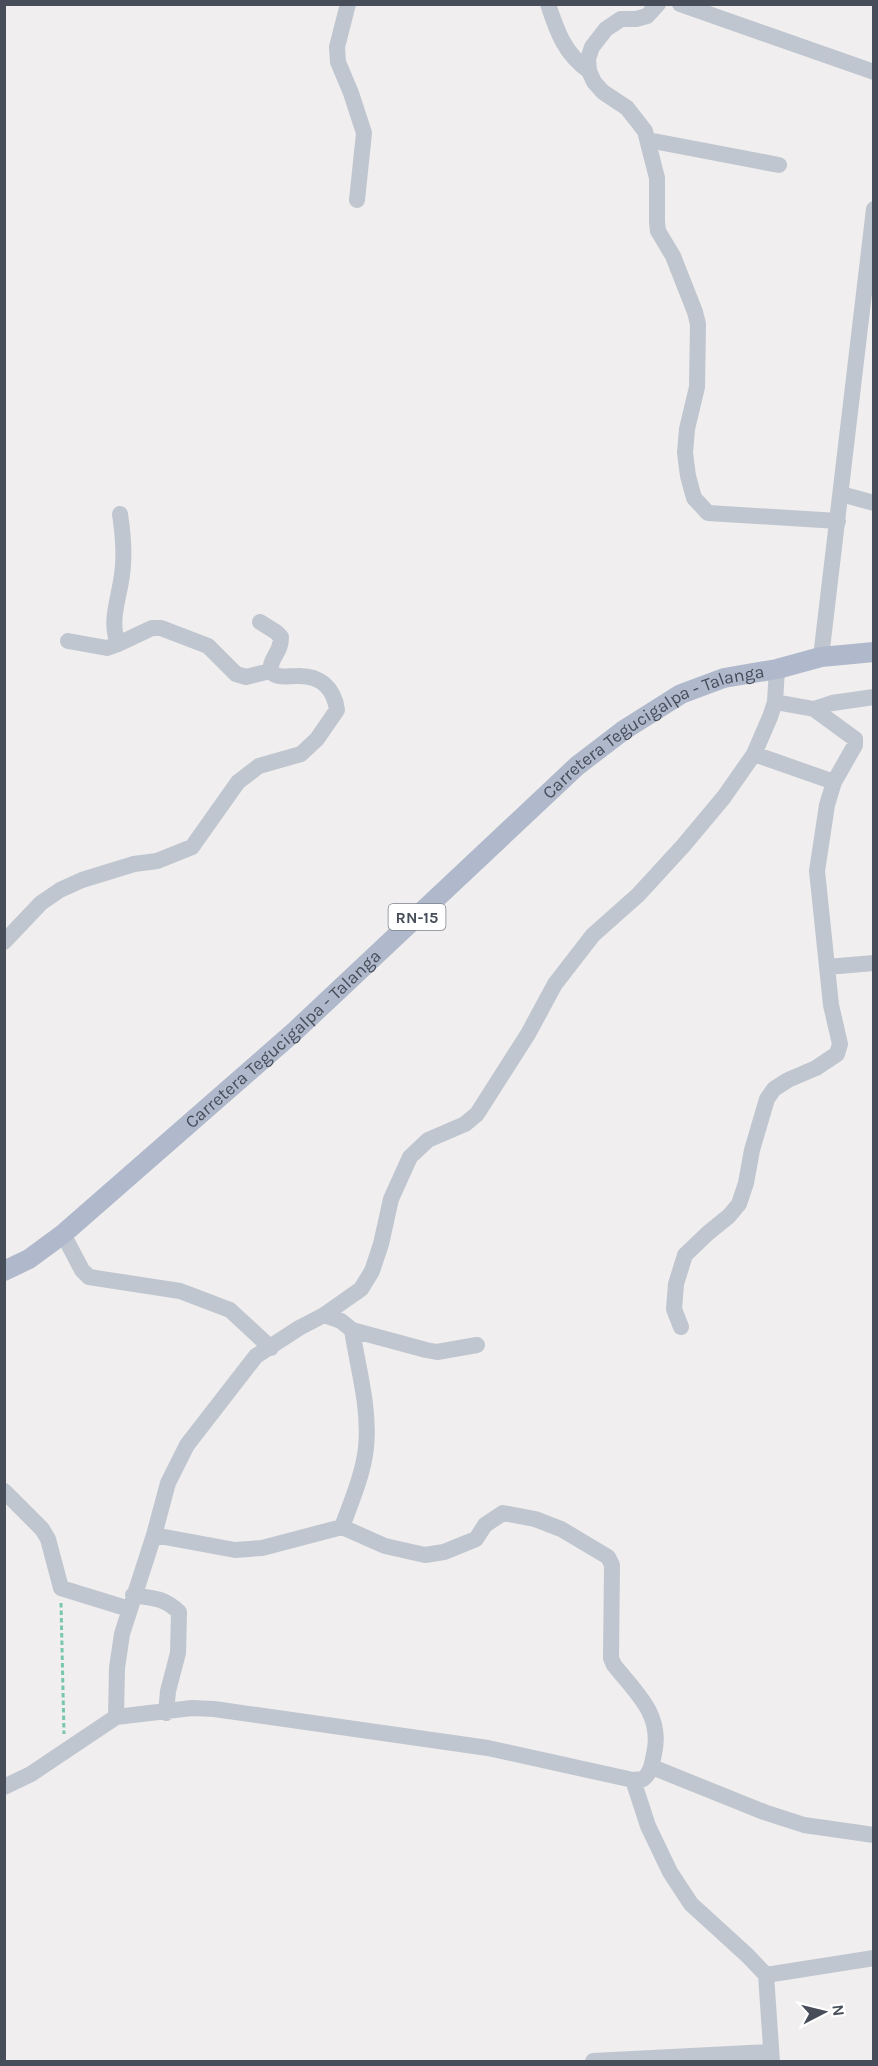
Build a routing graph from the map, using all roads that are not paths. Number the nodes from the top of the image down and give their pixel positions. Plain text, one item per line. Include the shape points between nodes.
1 (348, 4) edge
2 (548, 4) edge
3 (658, 4) edge
4 (680, 4) edge
5 (589, 71) junction
6 (873, 72) edge
7 (648, 140) junction
8 (779, 165) dead end
9 (357, 200) dead end
10 (873, 209) edge
11 (841, 494) junction
12 (873, 503) edge
13 (120, 514) dead end
14 (838, 521) junction
15 (260, 622) dead end
16 (68, 641) dead end
17 (118, 644) junction
18 (873, 652) edge
19 (821, 657) junction
20 (777, 669) junction
21 (270, 671) junction
22 (873, 697) edge
23 (776, 702) junction
24 (814, 709) junction
25 (754, 753) junction
26 (834, 782) junction
27 (4, 942) edge
28 (873, 963) edge
29 (826, 967) junction
30 (63, 1234) junction
31 (4, 1271) edge
32 (324, 1315) junction
33 (681, 1327) dead end
34 (352, 1330) junction
35 (477, 1345) dead end
36 (271, 1348) junction
37 (4, 1491) edge
38 (342, 1527) junction
39 (154, 1536) junction
40 (131, 1602) junction
41 (166, 1713) junction
42 (116, 1717) junction
43 (652, 1767) junction
44 (633, 1780) junction
45 (4, 1787) edge
46 (873, 1835) edge
47 (873, 1958) edge
48 (766, 1975) junction
49 (772, 2057) edge
50 (593, 2061) edge

1 - 9 street via 337,46 338,62 364,133
2 - 5 street via 556,29 574,61
3 - 5 street via 647,16 621,19 606,29 592,47
4 - 6 street
5 - 7 street via 603,92 627,108
7 - 8 street
7 - 14 street via 657,178 658,231 673,256 698,324 697,387 685,453 694,498 708,513
10 - 11 street
11 - 12 street
11 - 14 street
13 - 17 street via 122,576 114,633
14 - 19 street
15 - 21 street via 281,637 281,647
16 - 17 street via 107,648
17 - 21 street via 152,628 161,628 208,646 236,674 246,677
18 - 19 main road, Carretera Tegucigalpa - Talanga / RN-15
19 - 20 main road, Carretera Tegucigalpa - Talanga / RN-15
20 - 23 street
20 - 30 main road, Carretera Tegucigalpa - Talanga / RN-15 via 724,678 681,694 577,766 294,1032
21 - 27 street via 280,677 301,675 330,688 337,710 317,739 301,754 259,766 238,782 192,848 60,890 41,903
22 - 24 street
23 - 24 street
23 - 25 street
24 - 26 street via 855,739
25 - 26 street
25 - 32 street via 684,846 593,935 561,976 477,1114 465,1124 428,1140 410,1157 391,1199 372,1271 361,1289
26 - 29 street via 817,871
28 - 29 street
29 - 33 street via 840,1044 837,1054 774,1089 767,1099 739,1204 685,1255 676,1284 674,1309
30 - 31 main road, Carretera Tegucigalpa - Talanga / RN-15
30 - 36 street via 81,1270 89,1277 180,1291 230,1310
32 - 34 street
32 - 36 street
34 - 35 street via 437,1352
34 - 38 street via 365,1399 366,1449
36 - 39 street via 256,1356 187,1445 168,1483
37 - 40 street via 48,1539 61,1588
38 - 39 street via 262,1548 235,1550
38 - 43 street via 385,1546 425,1554 444,1552 476,1539 485,1525 503,1513 561,1529 608,1557 612,1565 611,1658 656,1726
39 - 40 street
40 - 41 street via 155,1597 180,1612 178,1653
40 - 42 street via 117,1668
41 - 42 street
41 - 44 street via 214,1709 488,1748
42 - 45 street via 31,1774
43 - 44 street via 643,1779
43 - 46 street via 804,1825
44 - 48 street via 648,1826 691,1904
47 - 48 street
48 - 49 street
49 - 50 street

